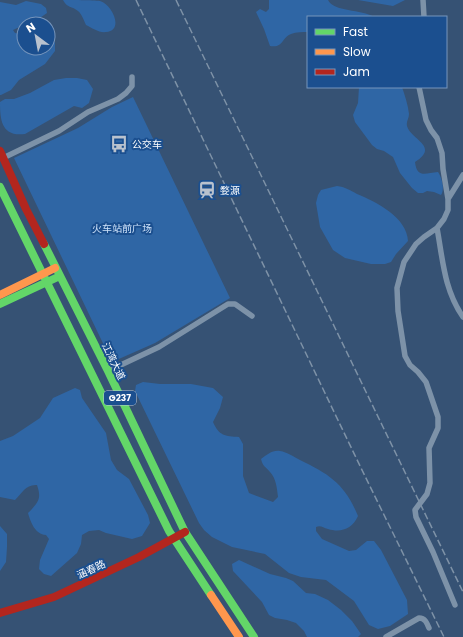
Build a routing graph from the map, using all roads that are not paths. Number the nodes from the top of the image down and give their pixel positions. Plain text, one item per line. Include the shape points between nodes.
1 (423, 0) edge
2 (424, 16) edge
3 (132, 77) dead end
4 (419, 88) edge
5 (2, 155) edge
6 (463, 175) edge
7 (0, 187) edge
8 (448, 199) junction
9 (437, 228) junction
10 (55, 268) junction
11 (60, 276) junction
12 (44, 279) junction
13 (0, 295) edge
14 (0, 304) edge
15 (252, 316) dead end
16 (463, 317) edge
17 (108, 371) junction
18 (185, 532) junction
19 (174, 539) junction
20 (455, 605) dead end
21 (0, 613) edge
22 (429, 628) dead end
23 (239, 637) edge
24 (254, 637) edge
25 (386, 637) edge

1 - 2 street
3 - 5 street via 132,86 124,95 88,112 59,131
4 - 8 street via 426,120 438,138 442,153
5 - 10 main road, 江湾大道 / G237
6 - 8 street
7 - 12 main road, G237
8 - 9 street via 448,210
9 - 16 street via 447,288
9 - 20 street via 416,244 404,262 397,288 397,299 405,356 426,382 438,417 438,428 429,448 430,483 415,510 416,517
10 - 11 main road, 江湾大道 / G237
10 - 12 main road
11 - 12 main road
11 - 17 main road, 江湾大道 / G237
12 - 13 main road
12 - 14 main road
12 - 19 main road, G237
15 - 17 street via 235,304 228,304 159,348
17 - 18 main road, 江湾大道 / G237
18 - 19 main road, 涵春路
18 - 24 main road, 江湾大道 / G237
19 - 21 main road, 涵春路 via 54,597
19 - 23 main road, G237
22 - 25 street via 426,621 419,618

